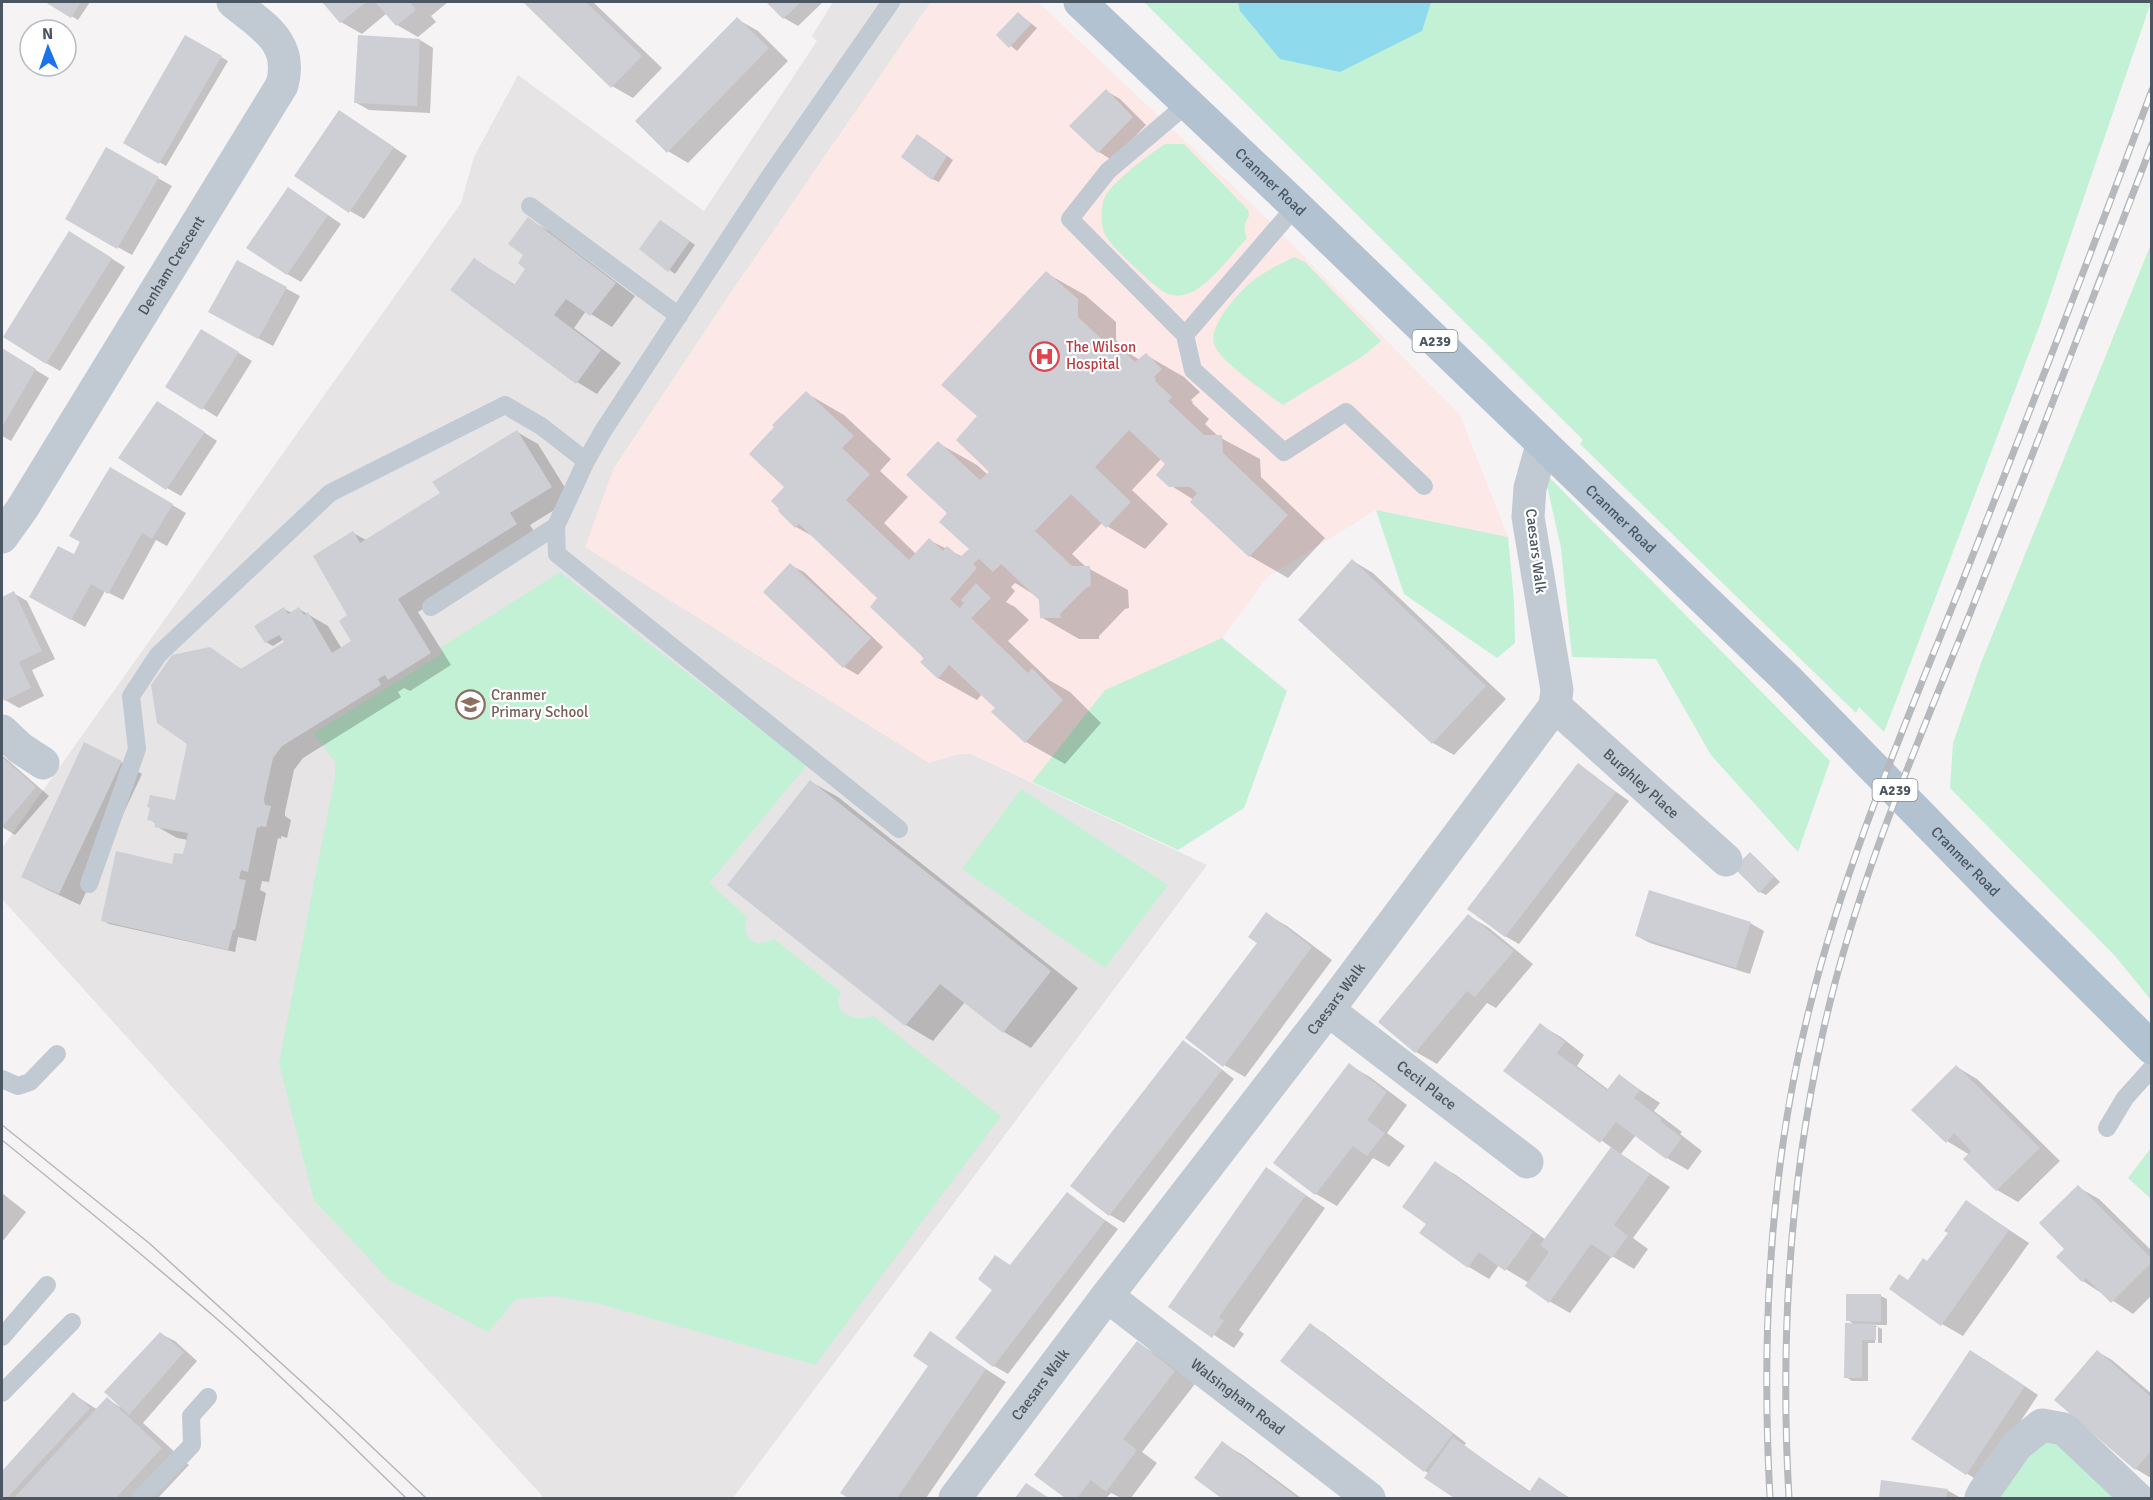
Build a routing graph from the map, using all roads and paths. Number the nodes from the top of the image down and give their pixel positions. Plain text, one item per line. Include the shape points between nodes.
1 (233, 2) edge
2 (891, 2) edge
3 (1080, 2) edge
4 (1187, 104) junction
5 (530, 206) dead end
6 (1296, 206) junction
7 (679, 316) junction
8 (1185, 334) junction
9 (1542, 445) junction
10 (586, 461) junction
11 (1424, 486) dead end
12 (556, 526) junction
13 (2, 537) edge
14 (431, 606) dead end
15 (1555, 706) junction
16 (2, 731) edge
17 (43, 763) dead end
18 (899, 829) dead end
19 (1726, 860) dead end
20 (89, 884) dead end
21 (1328, 1010) junction
22 (2151, 1048) edge
23 (57, 1054) dead end
24 (2151, 1068) edge
25 (2, 1079) edge
26 (2107, 1128) dead end
27 (1527, 1162) dead end
28 (47, 1285) dead end
29 (1107, 1296) junction
30 (72, 1322) dead end
31 (2, 1337) edge
32 (2, 1393) edge
33 (208, 1397) dead end
34 (141, 1498) edge
35 (955, 1498) edge
36 (1369, 1498) edge
37 (1981, 1498) edge
38 (2137, 1498) edge

1 - 13 street, Denham Crescent via 282,48 286,72 282,85
2 - 7 lane
3 - 4 main road, Cranmer Road / A239
4 - 6 main road, Cranmer Road / A239
4 - 8 lane via 1108,171 1070,219
5 - 7 lane
6 - 8 lane
6 - 9 main road, Cranmer Road / A239
7 - 10 lane
8 - 11 lane via 1193,370 1284,452 1346,412
9 - 15 street, Caesars Walk via 1530,488 1528,517 1557,690
9 - 22 main road, Cranmer Road / A239 via 1789,681
10 - 12 lane
10 - 20 lane via 506,405 330,493 158,654 130,696 137,749
12 - 14 lane
12 - 18 lane via 557,554
15 - 19 street, Burghley Place
15 - 21 street, Caesars Walk
16 - 17 street
21 - 27 street, Cecil Place
21 - 29 street, Caesars Walk
23 - 25 lane via 30,1082 18,1086
24 - 26 lane via 2125,1098
28 - 31 lane
29 - 35 street, Caesars Walk
29 - 36 street, Walsingham Road
30 - 32 lane
33 - 34 lane via 191,1416 192,1445
37 - 38 street via 2017,1445 2042,1425 2064,1429

